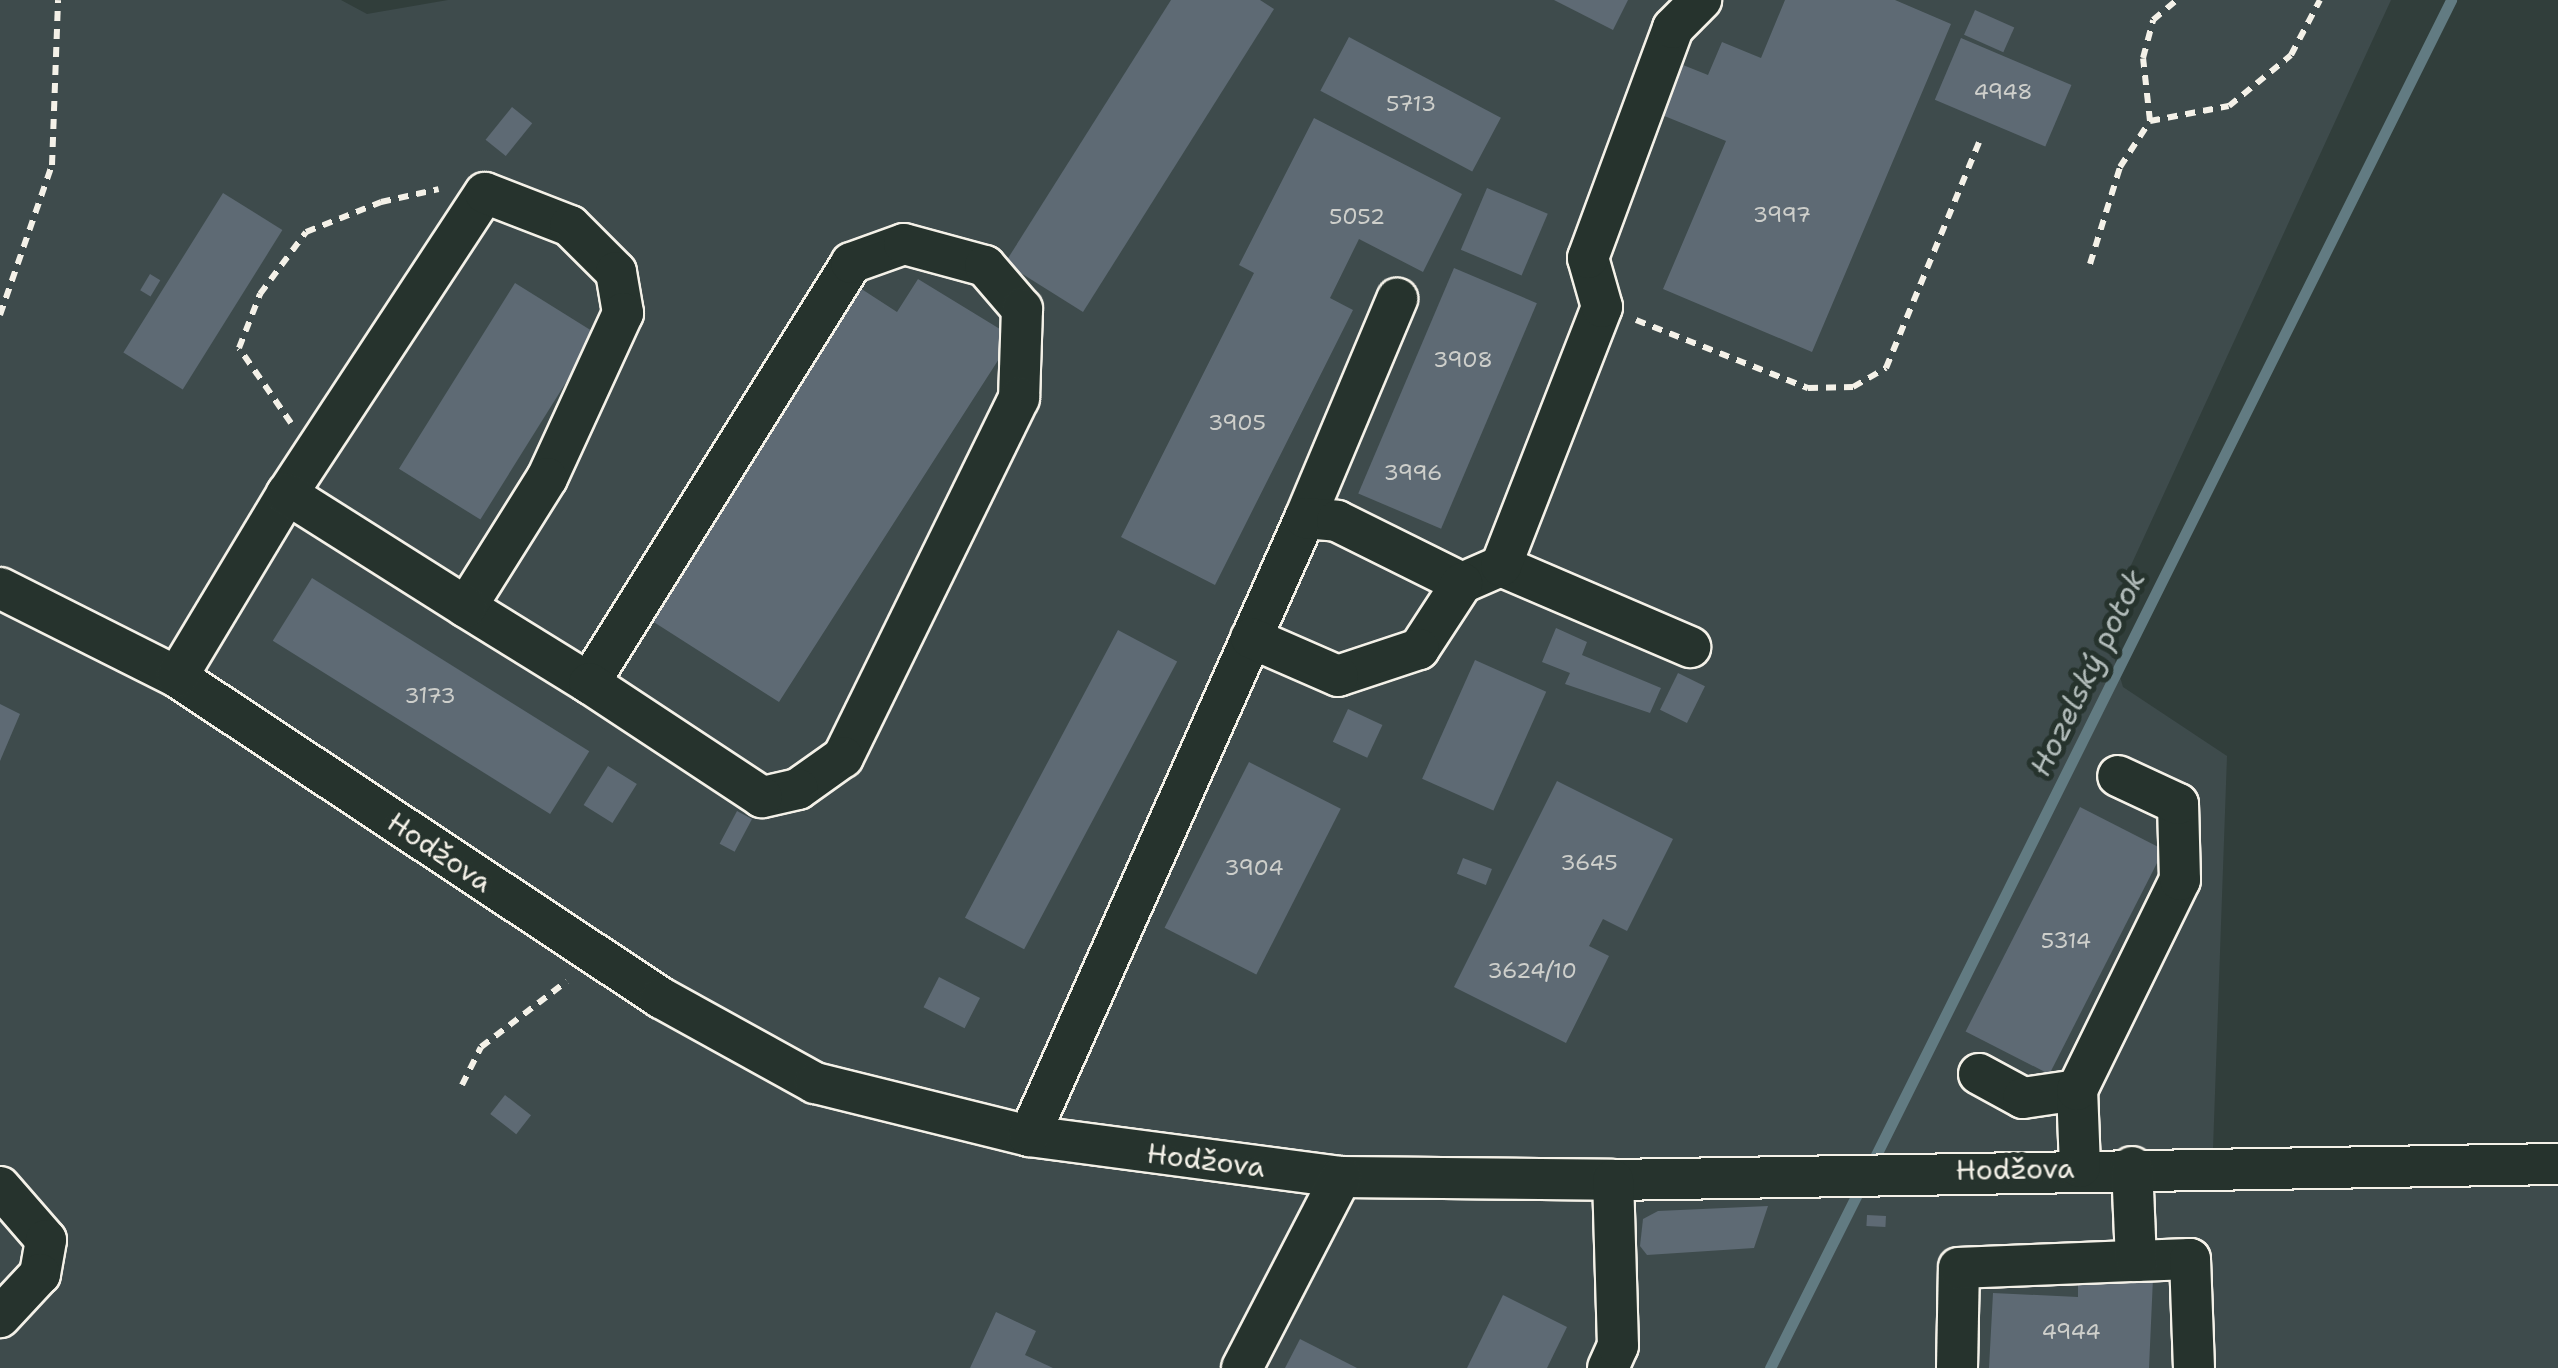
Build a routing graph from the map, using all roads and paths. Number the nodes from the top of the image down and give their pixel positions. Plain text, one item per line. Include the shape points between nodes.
1 (58, 0) edge
2 (1701, 0) edge
3 (2177, 0) edge
4 (2320, 0) edge
5 (2150, 121) junction
6 (1980, 142) dead end
7 (485, 193) junction
8 (2090, 264) dead end
9 (1397, 299) dead end
10 (1602, 307) junction
11 (0, 315) edge
12 (318, 448) junction
13 (287, 494) junction
14 (1305, 518) junction
15 (1502, 566) junction
16 (1462, 583) junction
17 (0, 588) edge
18 (466, 607) junction
19 (1252, 638) junction
20 (1690, 647) dead end
21 (177, 677) junction
22 (589, 682) junction
23 (2118, 776) dead end
24 (601, 958) junction
25 (1979, 1074) dead end
26 (462, 1085) dead end
27 (2077, 1090) junction
28 (1029, 1136) junction
29 (2558, 1164) edge
30 (2080, 1167) junction
31 (2132, 1167) junction
32 (1341, 1177) junction
33 (1612, 1180) junction
34 (0, 1188) edge
35 (2136, 1261) junction
36 (0, 1317) edge
37 (1242, 1368) edge
38 (1608, 1368) edge
39 (1957, 1368) edge
40 (2194, 1368) edge

1 - 11 path via 52,165
2 - 10 street via 1674,28 1588,258
3 - 5 path via 2154,20 2143,58
4 - 5 path via 2291,56 2229,106
5 - 8 path via 2120,167
6 - 10 path via 1886,368 1854,387 1808,388
7 - 12 street
7 - 12 path via 436,189 306,232 260,294 238,348 278,410
7 - 18 street via 570,226 616,272 624,313 547,478
9 - 14 street
10 - 15 street
12 - 13 street
13 - 18 street
13 - 21 street
14 - 16 street via 1337,521
14 - 19 street
15 - 16 street
15 - 20 street
16 - 19 street via 1419,650 1338,676
17 - 21 street, Hodžova
18 - 22 street
19 - 28 street
21 - 24 street, Hodžova
22 - 22 street via 851,263 904,244 985,266 1022,309 1019,398 842,757 798,788 762,797
23 - 27 street via 2178,804 2180,880
24 - 26 path via 509,1022 482,1047
24 - 28 street, Hodžova via 815,1083
25 - 27 street via 2023,1098
27 - 30 street
28 - 32 street, Hodžova
29 - 31 street, Hodžova
30 - 31 street, Hodžova
30 - 33 street, Hodžova
31 - 35 street
32 - 33 street, Hodžova
32 - 37 street
33 - 38 street via 1618,1346
34 - 36 street via 46,1240 40,1274
35 - 39 street via 1959,1268
35 - 40 street via 2190,1259

